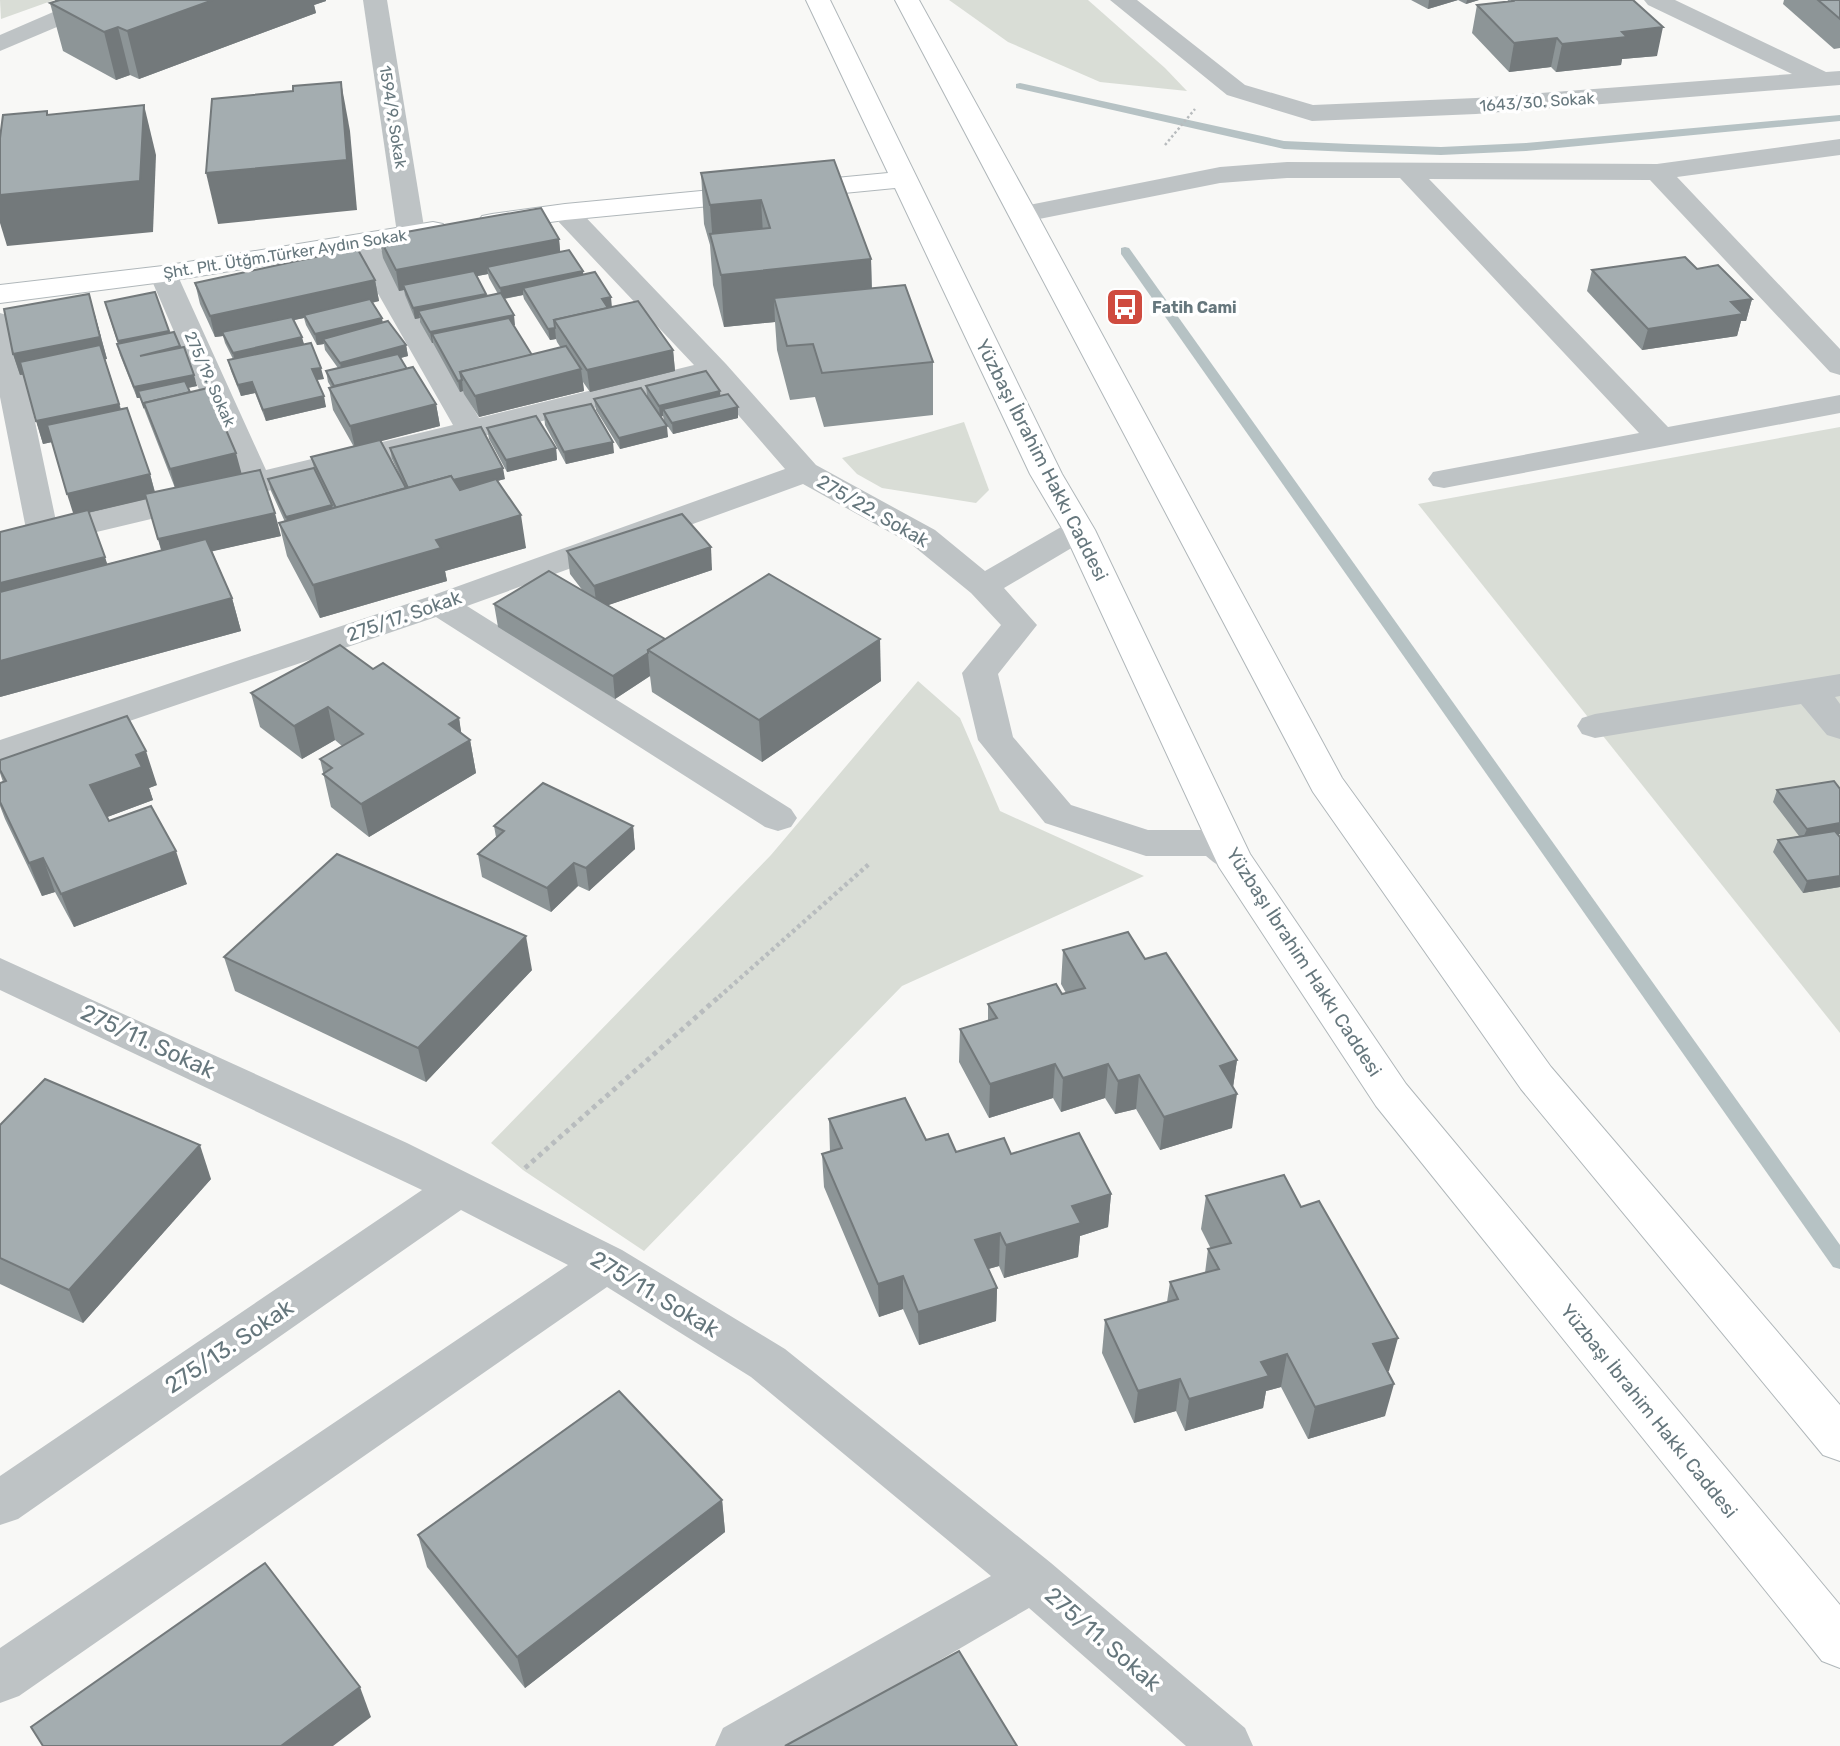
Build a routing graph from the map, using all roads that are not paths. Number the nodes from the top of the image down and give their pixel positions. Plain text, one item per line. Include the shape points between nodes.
1 (101, 0) edge
2 (375, 0) edge
3 (818, 0) edge
4 (907, 0) edge
5 (1122, 0) edge
6 (1656, 0) edge
7 (0, 44) edge
8 (1833, 79) edge
9 (1840, 147) edge
10 (1408, 172) junction
11 (1657, 172) junction
12 (904, 179) junction
13 (565, 212) junction
14 (1024, 214) junction
15 (411, 233) junction
16 (362, 241) junction
17 (163, 274) junction
18 (0, 294) edge
19 (0, 321) edge
20 (1840, 366) edge
21 (715, 370) junction
22 (1840, 404) edge
23 (471, 430) junction
24 (1661, 438) junction
25 (805, 472) junction
26 (1444, 480) dead end
27 (256, 484) junction
28 (1079, 530) junction
29 (43, 535) junction
30 (0, 545) edge
31 (983, 586) junction
32 (440, 604) junction
33 (1825, 688) edge
34 (1595, 726) dead end
35 (1840, 727) edge
36 (0, 753) edge
37 (778, 818) dead end
38 (1233, 858) junction
39 (0, 972) edge
40 (458, 1189) junction
41 (606, 1263) junction
42 (1840, 1440) edge
43 (0, 1503) edge
44 (1033, 1579) junction
45 (1840, 1644) edge
46 (0, 1678) edge
47 (742, 1746) edge
48 (1226, 1746) edge

1 - 7 street
2 - 15 street, 1594/9. Sokak
3 - 12 main road, Yüzbaşı İbrahim Hakkı Caddesi
4 - 14 main road
5 - 8 street, 1643/30. Sokak via 1236,90 1312,113 1476,106
6 - 8 street
9 - 11 street
10 - 11 street
10 - 14 street via 1238,173
10 - 24 street
11 - 20 street
12 - 13 main road, Şht. Plt. Ütğm.Türker Aydın Sokak
12 - 28 main road, Yüzbaşı İbrahim Hakkı Caddesi via 1046,474
13 - 15 main road, Şht. Plt. Ütğm.Türker Aydın Sokak
13 - 21 street, 275/22. Sokak
14 - 42 main road via 1326,783 1536,1078
15 - 16 main road, Şht. Plt. Ütğm.Türker Aydın Sokak
16 - 17 main road, Şht. Plt. Ütğm.Türker Aydın Sokak
16 - 23 street
17 - 18 main road, Şht. Plt. Ütğm.Türker Aydın Sokak
17 - 27 street, 275/19. Sokak
19 - 29 street
21 - 23 street
21 - 25 street, 275/22. Sokak
22 - 24 street
23 - 27 street
24 - 26 street
25 - 31 street, 275/22. Sokak via 923,537
25 - 32 street, 275/17. Sokak
27 - 29 street
28 - 31 street
28 - 38 main road, Yüzbaşı İbrahim Hakkı Caddesi
29 - 30 street
31 - 38 street, 275/22. Sokak via 1020,625 980,673 996,740 1058,814 1146,843 1215,843
32 - 36 street, 275/17. Sokak
32 - 37 street
33 - 34 street
33 - 35 street
38 - 45 main road, Yüzbaşı İbrahim Hakkı Caddesi via 1391,1095
39 - 40 street, 275/11. Sokak
40 - 41 street, 275/11. Sokak
40 - 43 street, 275/13. Sokak
41 - 44 street, 275/11. Sokak via 768,1363
41 - 46 street
44 - 47 street
44 - 48 street, 275/11. Sokak

